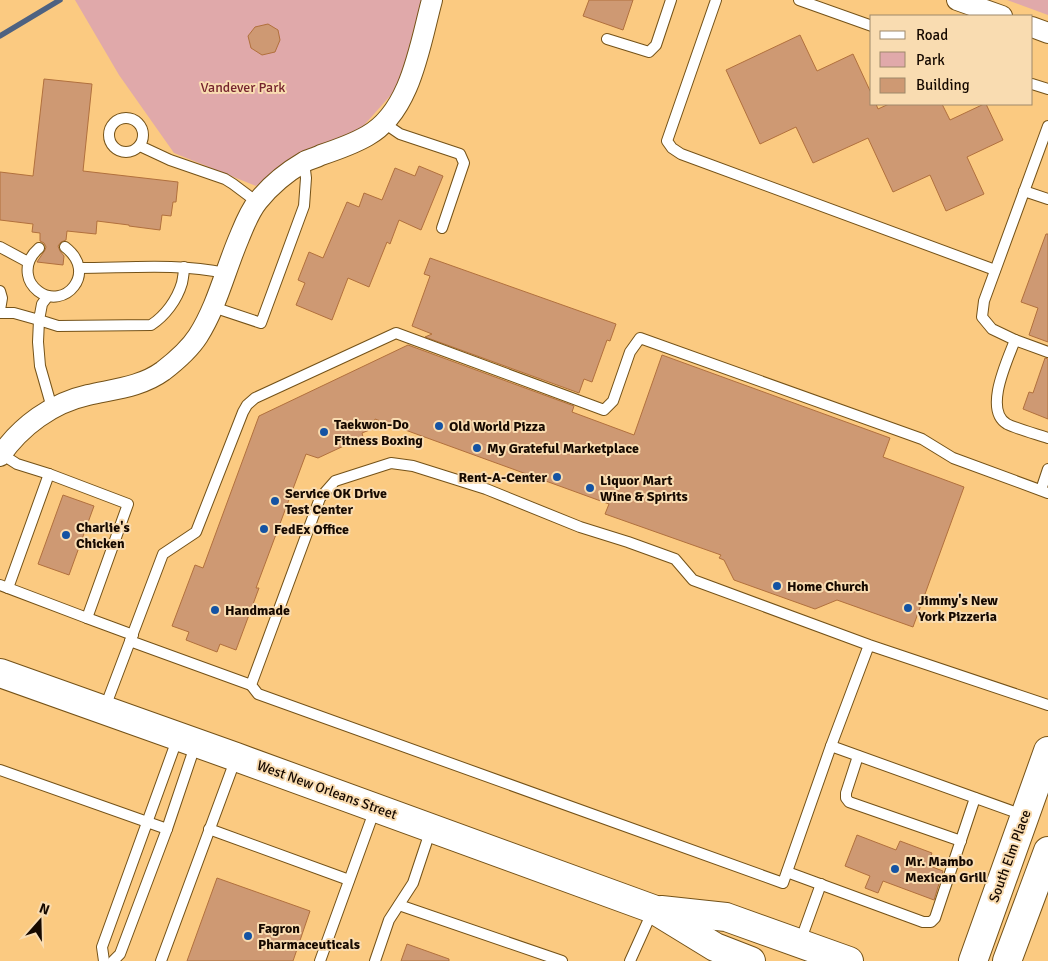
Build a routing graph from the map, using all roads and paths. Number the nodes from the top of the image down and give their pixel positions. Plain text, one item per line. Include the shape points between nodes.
1 (432, 0) edge
2 (672, 0) edge
3 (716, 0) edge
4 (799, 0) edge
5 (957, 0) edge
6 (999, 15) edge
7 (870, 25) edge
8 (1033, 27) edge
9 (1048, 33) edge
10 (607, 39) dead end
11 (1033, 84) edge
12 (1048, 89) edge
13 (384, 123) junction
14 (1048, 126) edge
15 (140, 146) dead end
16 (304, 162) junction
17 (1024, 191) junction
18 (1048, 199) edge
19 (257, 202) junction
20 (442, 228) dead end
21 (0, 247) edge
22 (66, 247) dead end
23 (39, 248) dead end
24 (28, 262) junction
25 (184, 267) junction
26 (79, 268) junction
27 (995, 270) junction
28 (225, 274) junction
29 (0, 291) edge
30 (48, 296) junction
31 (213, 307) junction
32 (0, 310) edge
33 (0, 314) edge
34 (39, 320) junction
35 (1015, 340) junction
36 (1048, 352) edge
37 (52, 408) junction
38 (1048, 438) edge
39 (0, 454) edge
40 (1048, 469) edge
41 (49, 474) junction
42 (1044, 491) edge
43 (4, 586) edge
44 (87, 618) junction
45 (131, 638) junction
46 (869, 645) junction
47 (0, 673) edge
48 (251, 685) junction
49 (1048, 705) edge
50 (104, 710) junction
51 (187, 740) junction
52 (832, 746) junction
53 (1048, 751) edge
54 (858, 756) junction
55 (236, 757) junction
56 (0, 771) edge
57 (975, 798) junction
58 (375, 808) junction
59 (1025, 815) junction
60 (147, 822) junction
61 (431, 828) junction
62 (167, 829) junction
63 (209, 829) junction
64 (961, 841) junction
65 (1048, 851) edge
66 (787, 872) junction
67 (350, 880) junction
68 (820, 884) junction
69 (399, 905) junction
70 (653, 909) junction
71 (800, 944) junction
72 (104, 961) edge
73 (113, 961) edge
74 (160, 961) edge
75 (320, 961) edge
76 (375, 961) edge
77 (562, 961) edge
78 (630, 961) edge
79 (751, 961) edge
80 (849, 961) edge
81 (973, 961) edge
82 (1008, 961) edge

1 - 13 street via 407,88
2 - 10 lane via 656,45 649,52
3 - 27 lane via 667,141 672,148
4 - 7 lane
5 - 6 street
8 - 9 street
11 - 12 lane
13 - 16 street via 368,136
13 - 20 lane via 400,134 460,154 464,163
14 - 17 lane
15 - 19 lane via 225,179
16 - 19 street
16 - 31 lane via 304,206 261,323
17 - 18 lane
17 - 27 lane
19 - 28 street
21 - 24 lane
22 - 26 lane via 77,260
23 - 24 lane
24 - 30 lane via 29,280 40,293
25 - 26 lane
25 - 28 lane
25 - 34 lane via 176,297 160,319 151,325 58,326
26 - 30 lane via 79,276 71,290
27 - 35 lane via 982,317 992,329
28 - 31 street
29 - 32 lane
30 - 34 lane via 42,304
31 - 37 street via 198,337 182,356 161,372 141,383 87,395
33 - 34 lane via 14,313
34 - 37 lane via 40,366
35 - 36 lane
35 - 38 lane via 997,394 998,413 1006,423
37 - 39 street via 17,435
39 - 41 lane via 17,464
40 - 42 lane
41 - 43 lane
41 - 44 lane via 128,504
42 - 45 lane via 953,458 922,439 640,338 630,352 613,402 604,410 396,334 255,398 247,405 196,532 163,554
43 - 44 lane
44 - 45 lane
45 - 48 lane
45 - 50 lane
46 - 48 lane via 693,580 675,559 486,489 413,466 391,463 335,481 320,498
46 - 49 lane
46 - 52 lane
47 - 50 main road, West New Orleans Street
48 - 66 lane via 258,694 783,883
50 - 51 main road, West New Orleans Street
51 - 55 main road, West New Orleans Street
51 - 60 lane
51 - 62 lane
52 - 54 lane
52 - 66 lane
53 - 59 main road, South Elm Place
54 - 57 lane
54 - 64 lane via 846,793 849,802
55 - 58 main road, West New Orleans Street
55 - 63 lane
56 - 60 lane
57 - 59 lane
57 - 64 lane
58 - 61 main road, West New Orleans Street
58 - 67 lane
59 - 81 main road, South Elm Place
60 - 62 lane
60 - 72 lane via 102,947
61 - 69 lane via 413,883
61 - 70 main road, West New Orleans Street
62 - 73 lane via 120,954
63 - 67 lane
63 - 74 lane
64 - 68 lane via 931,922 923,922
65 - 82 main road
66 - 68 lane
67 - 75 lane
68 - 71 lane
69 - 76 lane via 389,920
69 - 77 lane
70 - 71 main road, West New Orleans Street via 726,917
70 - 78 lane
70 - 79 main road, West New Orleans Street via 715,948
71 - 80 main road, West New Orleans Street

